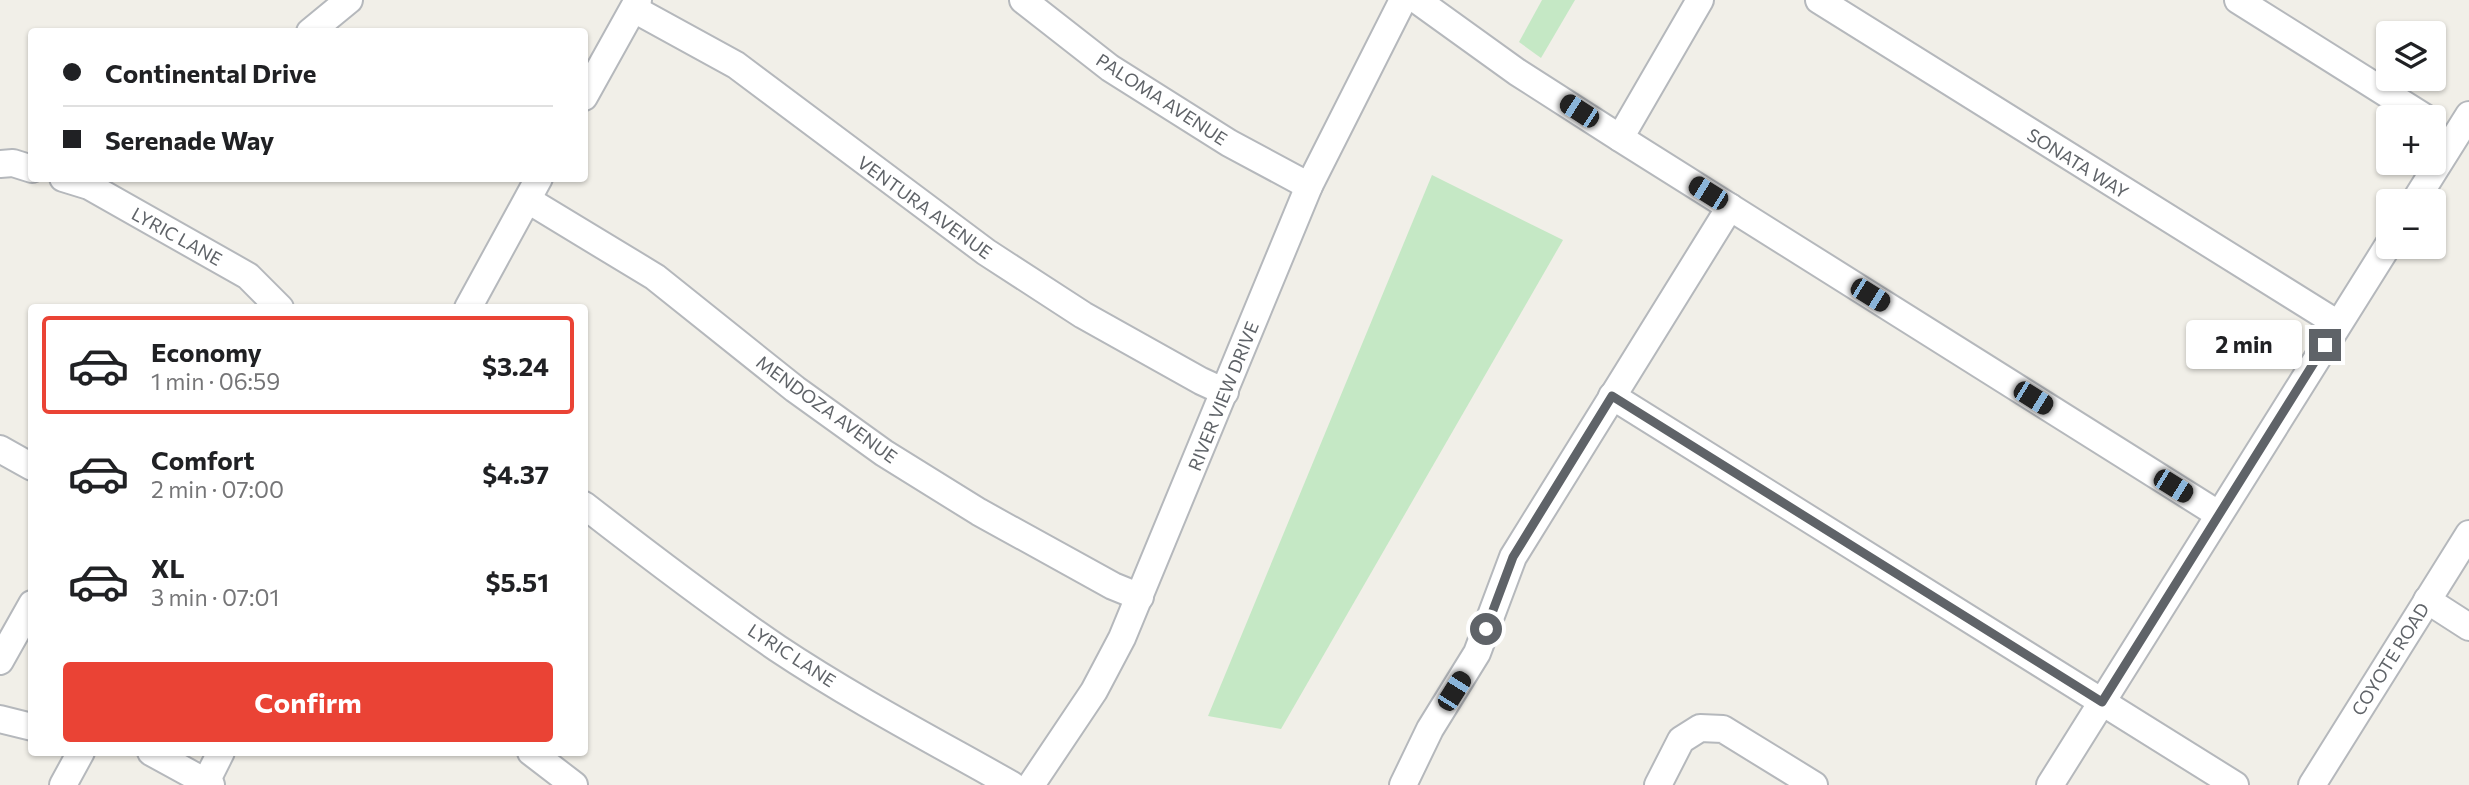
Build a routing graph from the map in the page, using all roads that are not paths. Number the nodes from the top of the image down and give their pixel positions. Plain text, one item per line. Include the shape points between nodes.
1 (349, 0) edge
2 (1023, 0) edge
3 (1403, 0) edge
4 (1417, 0) edge
5 (1700, 0) edge
6 (1819, 0) edge
7 (2238, 0) edge
8 (636, 4) edge
9 (315, 28) edge
10 (588, 90) edge
11 (2405, 105) edge
12 (2453, 125) edge
13 (1620, 138) junction
14 (0, 164) edge
15 (28, 168) edge
16 (92, 182) edge
17 (1309, 186) junction
18 (534, 189) edge
19 (2421, 189) edge
20 (1730, 207) junction
21 (2379, 259) edge
22 (276, 304) edge
23 (470, 304) edge
24 (2338, 324) junction
25 (1225, 392) junction
26 (1612, 396) junction
27 (0, 450) edge
28 (28, 465) edge
29 (588, 508) edge
30 (2218, 514) junction
31 (2469, 534) edge
32 (1140, 597) junction
33 (2427, 600) junction
34 (28, 611) edge
35 (2469, 627) edge
36 (0, 661) edge
37 (2102, 702) junction
38 (0, 719) edge
39 (28, 726) edge
40 (79, 756) edge
41 (157, 756) edge
42 (219, 756) edge
43 (536, 756) edge
44 (208, 784) edge
45 (63, 785) edge
46 (574, 785) edge
47 (1012, 785) edge
48 (1031, 785) edge
49 (1403, 785) edge
50 (1658, 785) edge
51 (1814, 785) edge
52 (2050, 785) edge
53 (2235, 785) edge
54 (2312, 785) edge

1 - 9 street
2 - 17 street, PALOMA AVENUE via 1110,68 1229,143
3 - 17 street, RIVER VIEW DRIVE
4 - 13 street
5 - 13 street
6 - 24 street, SONATA WAY
7 - 11 street
8 - 10 street
8 - 25 street, VENTURA AVENUE via 736,65 986,253 1083,315
12 - 19 street
13 - 20 street
14 - 15 street
16 - 22 street, LYRIC LANE via 248,276
17 - 25 street, RIVER VIEW DRIVE
18 - 23 street
18 - 32 street, MENDOZA AVENUE via 884,453 979,512
20 - 26 street
20 - 30 street
21 - 24 street
24 - 30 street
25 - 32 street, RIVER VIEW DRIVE
26 - 37 street
26 - 49 street via 1513,557 1477,653 1430,729
27 - 28 street
29 - 47 street, LYRIC LANE via 779,649
30 - 37 street
31 - 33 street, COYOTE ROAD
32 - 48 street, RIVER VIEW DRIVE via 1094,691
33 - 35 street
33 - 54 street, COYOTE ROAD
34 - 36 street
37 - 52 street
37 - 53 street
38 - 39 street
40 - 45 street
41 - 44 street
42 - 44 street
43 - 46 street
50 - 51 street via 1681,740 1700,728 1723,729

